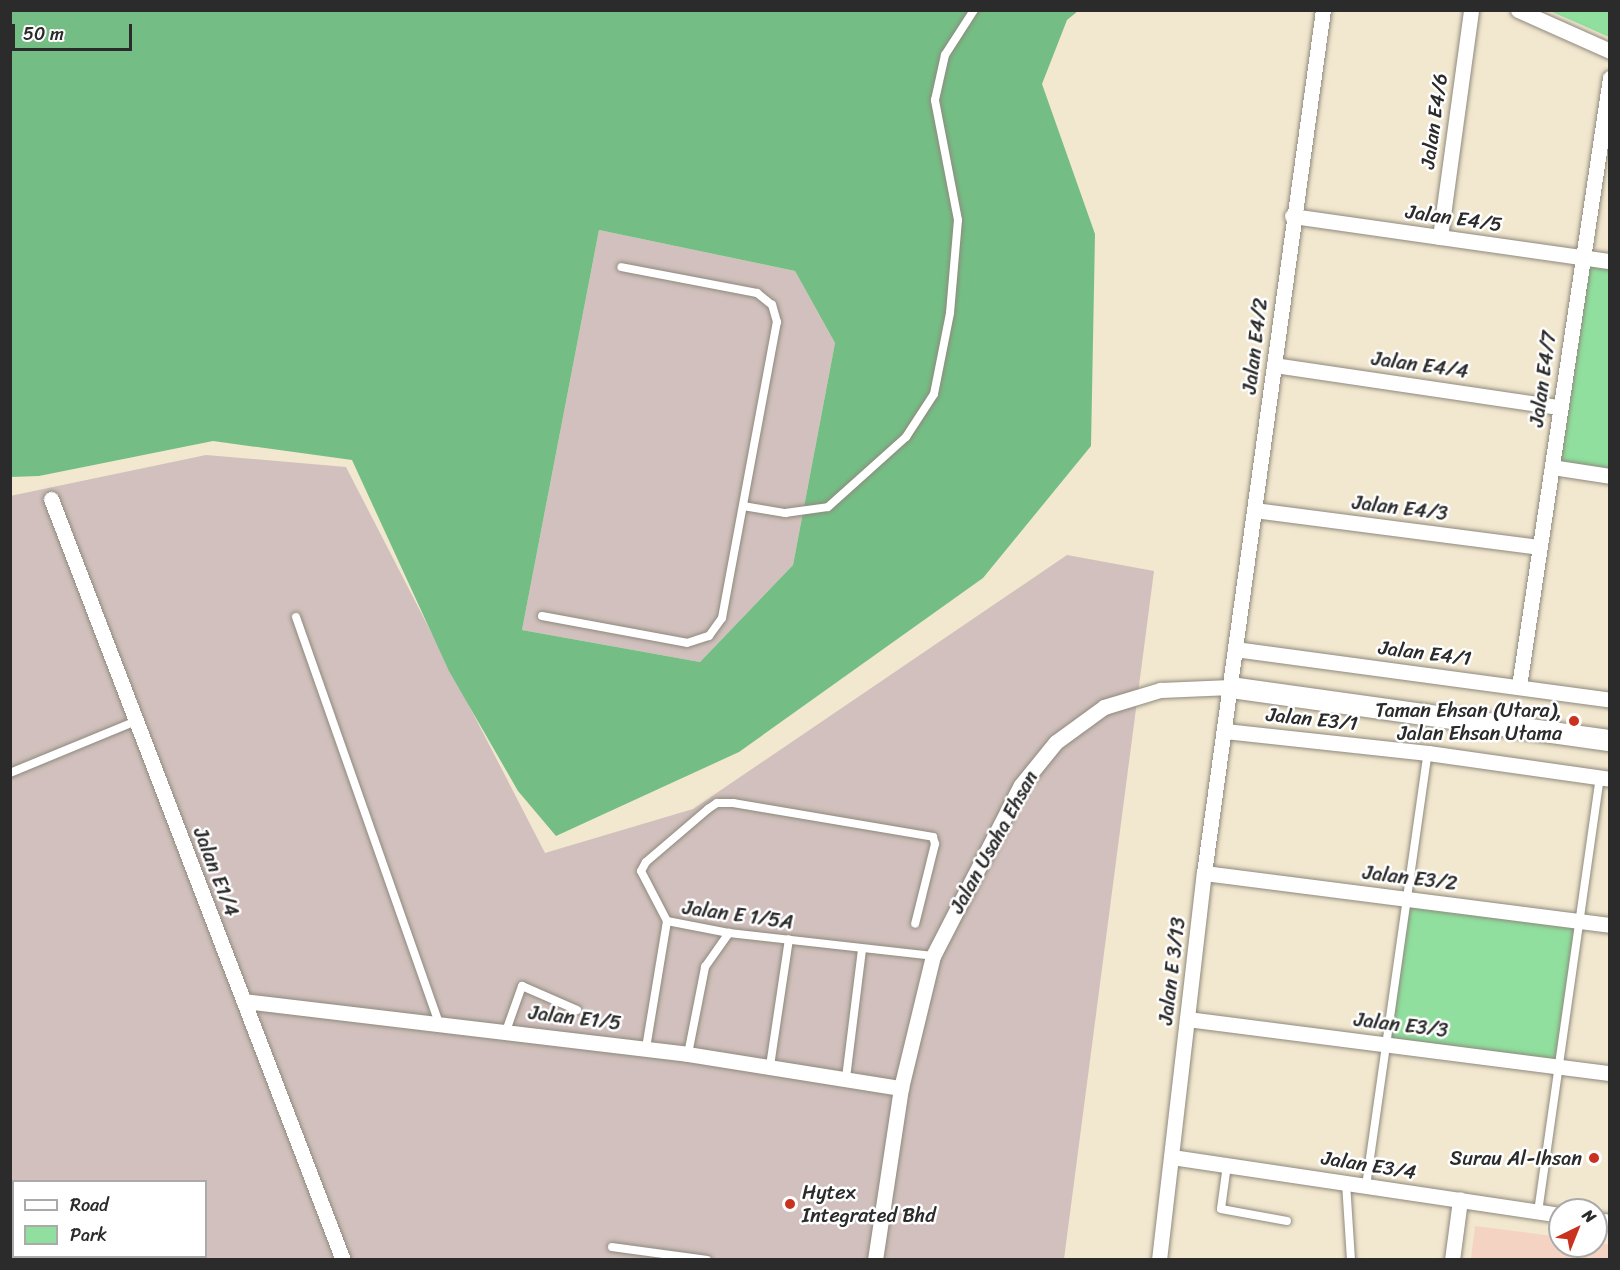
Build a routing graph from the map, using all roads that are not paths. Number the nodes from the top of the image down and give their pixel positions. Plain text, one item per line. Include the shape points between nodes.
1 (974, 10) edge
2 (1323, 10) edge
3 (1471, 10) edge
4 (1518, 10) edge
5 (1610, 51) edge
6 (1610, 78) edge
7 (1292, 216) junction
8 (1440, 237) junction
9 (1583, 257) junction
10 (1610, 261) edge
11 (621, 267) dead end
12 (1274, 365) junction
13 (1560, 407) junction
14 (1552, 467) junction
15 (1610, 476) edge
16 (51, 499) dead end
17 (743, 506) junction
18 (1254, 510) junction
19 (1539, 547) junction
20 (542, 616) dead end
21 (296, 617) dead end
22 (1235, 649) junction
23 (1519, 686) junction
24 (1231, 687) junction
25 (1610, 700) edge
26 (136, 722) junction
27 (1225, 731) junction
28 (1610, 740) edge
29 (1428, 753) junction
30 (10, 773) edge
31 (1605, 778) edge
32 (1204, 873) junction
33 (1407, 899) junction
34 (667, 921) junction
35 (1580, 921) junction
36 (915, 924) dead end
37 (1610, 925) edge
38 (729, 933) junction
39 (789, 939) junction
40 (862, 950) junction
41 (933, 956) junction
42 (244, 1001) junction
43 (577, 1010) dead end
44 (1187, 1019) junction
45 (439, 1023) junction
46 (506, 1031) junction
47 (1386, 1044) junction
48 (646, 1048) junction
49 (688, 1054) junction
50 (770, 1066) junction
51 (1559, 1066) junction
52 (1610, 1073) edge
53 (846, 1078) junction
54 (901, 1088) junction
55 (1172, 1156) junction
56 (1227, 1165) junction
57 (1346, 1183) junction
58 (1366, 1186) junction
59 (1460, 1200) junction
60 (1538, 1212) junction
61 (1548, 1213) edge
62 (1287, 1221) dead end
63 (612, 1246) dead end
64 (343, 1260) edge
65 (706, 1260) edge
66 (875, 1260) edge
67 (1159, 1260) edge
68 (1351, 1260) edge
69 (1452, 1260) edge

1 - 17 lane via 945,55 935,100 958,220 950,313 934,394 906,436 828,507 785,513
2 - 7 street, Jalan E4/2
3 - 8 street, Jalan E4/6
4 - 5 street
6 - 9 street, Jalan E4/7
7 - 8 street, Jalan E4/5
7 - 12 street, Jalan E4/2
8 - 9 street, Jalan E4/5
9 - 10 street, Jalan E4/5
9 - 13 street, Jalan E4/7
11 - 17 lane via 757,293 772,305 777,322
12 - 13 street, Jalan E4/4
12 - 18 street, Jalan E4/2
13 - 14 street, Jalan E4/7
14 - 15 street
14 - 19 street, Jalan E4/7
16 - 26 street, Jalan E1/4
17 - 20 lane via 722,618 709,636 687,643
18 - 19 street, Jalan E4/3
18 - 22 street, Jalan E4/2
19 - 23 street, Jalan E4/7
21 - 45 lane
22 - 23 street, Jalan E4/1
22 - 24 street, Jalan E4/2
23 - 25 street, Jalan E4/1
24 - 27 street, Jalan E 3/13
24 - 28 street, Jalan Usaha Ehsan
24 - 41 street, Jalan Usaha Ehsan via 1138,694 1104,707 1056,742 1021,785
26 - 30 lane
26 - 42 street, Jalan E1/4
27 - 29 street, Jalan E3/1
27 - 32 street, Jalan E 3/13
29 - 31 street, Jalan E3/1
29 - 33 lane
31 - 35 lane
32 - 33 street, Jalan E3/2
32 - 44 street, Jalan E 3/13
33 - 35 street, Jalan E3/2
33 - 47 lane
34 - 36 lane via 641,871 646,862 708,809 717,803 734,803 933,837 935,844
34 - 38 lane, Jalan E 1/5A
34 - 48 lane, Jalan E 1/5A
35 - 37 street, Jalan E3/2
35 - 51 lane
38 - 39 lane, Jalan E 1/5A
38 - 49 lane via 705,967
39 - 40 lane, Jalan E 1/5A
39 - 50 lane
40 - 41 lane, Jalan E 1/5A
40 - 53 lane
41 - 54 street, Jalan Usaha Ehsan
42 - 45 street, Jalan E1/5
42 - 64 street, Jalan E1/4
43 - 46 lane via 522,986
44 - 47 street, Jalan E3/3
44 - 55 street, Jalan E 3/13
45 - 46 street, Jalan E1/5
46 - 48 street, Jalan E1/5
47 - 51 street, Jalan E3/3
47 - 58 lane
48 - 49 street, Jalan E1/5
49 - 50 street, Jalan E1/5
50 - 53 street, Jalan E1/5
51 - 52 street, Jalan E3/3
51 - 60 lane
53 - 54 street, Jalan E1/5
54 - 66 street, Jalan Usaha Ehsan
55 - 56 street, Jalan E3/4
55 - 67 street, Jalan E 3/13
56 - 57 street, Jalan E3/4
56 - 62 lane via 1221,1209
57 - 58 street, Jalan E3/4
57 - 68 lane
58 - 59 street, Jalan E3/4
59 - 60 street, Jalan E3/4
59 - 69 street
60 - 61 street, Jalan E3/4
63 - 65 lane

